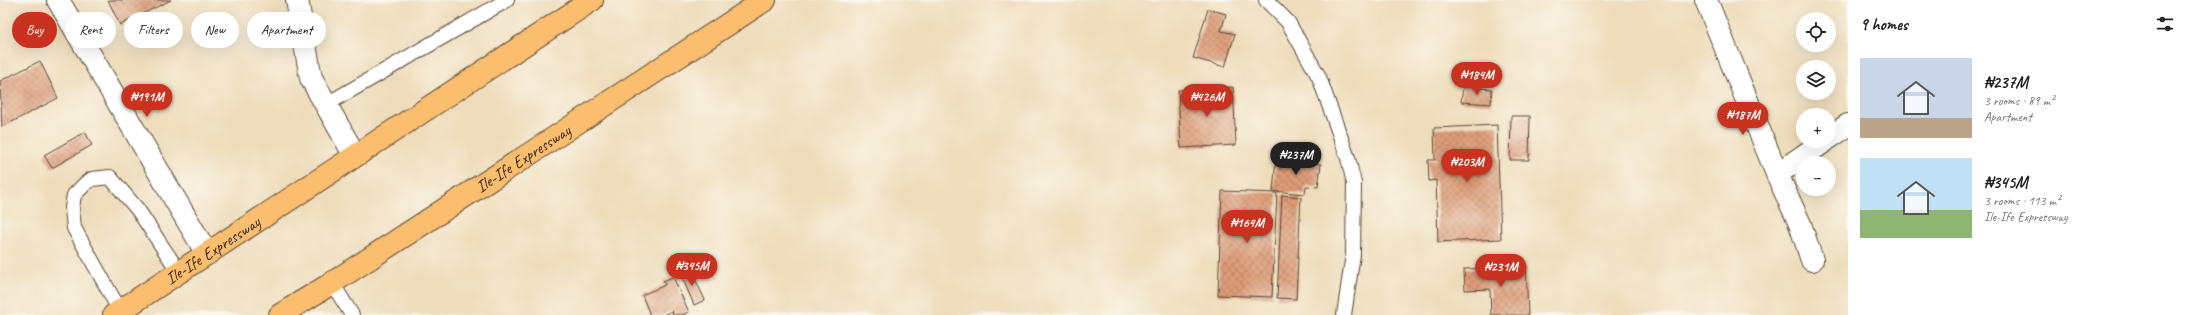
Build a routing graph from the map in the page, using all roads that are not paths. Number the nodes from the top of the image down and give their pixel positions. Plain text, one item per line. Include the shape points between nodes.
1 (58, 0) edge
2 (297, 0) edge
3 (507, 0) edge
4 (592, 0) edge
5 (765, 0) edge
6 (1266, 0) edge
7 (1706, 0) edge
8 (327, 104) junction
9 (1848, 125) edge
10 (1836, 133) edge
11 (1815, 148) edge
12 (355, 156) junction
13 (1777, 174) junction
14 (207, 254) junction
15 (1812, 260) dead end
16 (179, 272) junction
17 (332, 283) junction
18 (117, 313) edge
19 (280, 315) edge
20 (352, 315) edge
21 (1344, 315) edge

1 - 14 street
2 - 8 street via 311,78
3 - 8 lane
4 - 12 highway, Ile-Ife Expressway
5 - 17 highway, Ile-Ife Expressway
6 - 21 lane via 1288,22 1319,77 1348,158 1352,177 1353,254
7 - 13 street
8 - 12 street
9 - 10 street
11 - 13 street
12 - 14 highway, Ile-Ife Expressway
13 - 15 street via 1800,224
14 - 16 highway, Ile-Ife Expressway
16 - 18 highway, Ile-Ife Expressway
16 - 18 lane via 138,210 110,177 92,179 74,195 74,228
17 - 19 highway, Ile-Ife Expressway
17 - 20 lane

